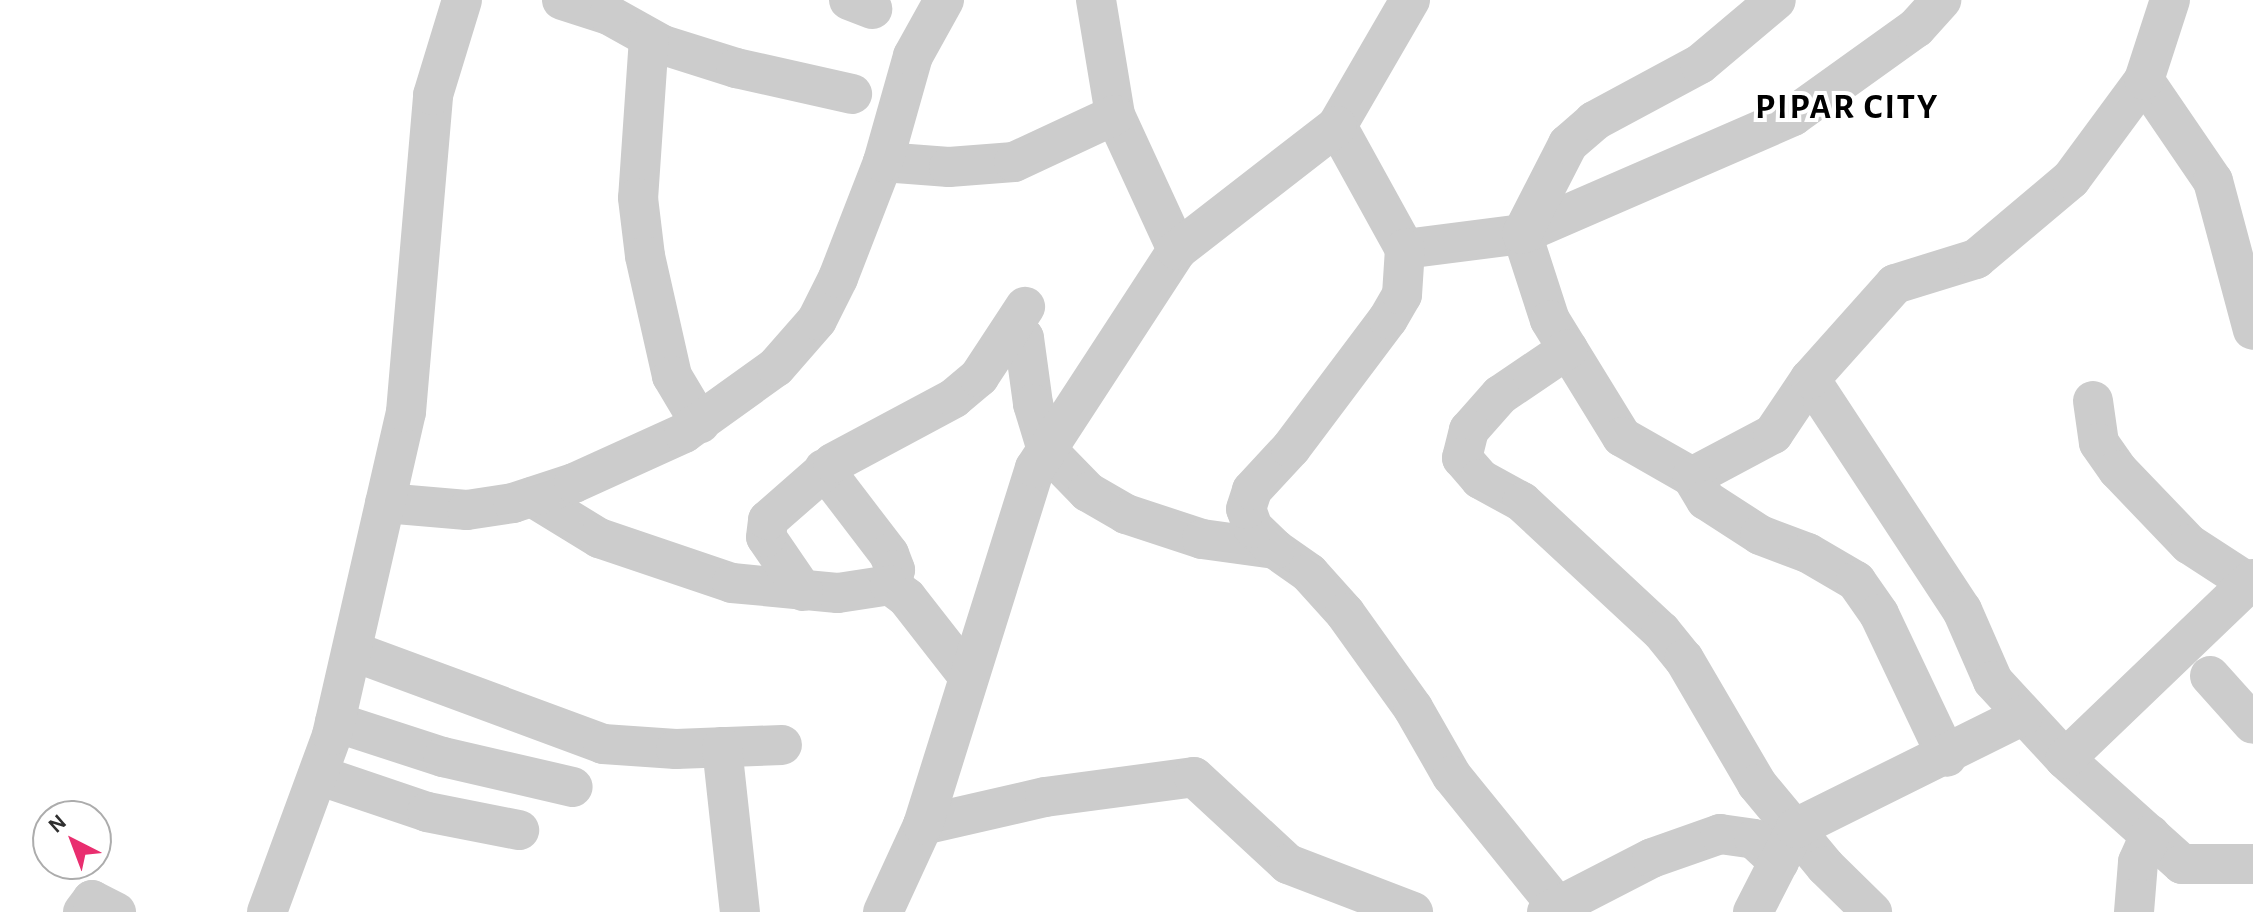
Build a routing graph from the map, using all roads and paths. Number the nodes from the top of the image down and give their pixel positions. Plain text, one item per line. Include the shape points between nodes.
1 (462, 0) edge
2 (562, 0) edge
3 (944, 0) edge
4 (1096, 0) edge
5 (1410, 0) edge
6 (1776, 0) edge
7 (1941, 0) edge
8 (2170, 0) edge
9 (649, 38) junction
10 (2144, 80) junction
11 (852, 94) dead end
12 (1115, 115) junction
13 (1337, 126) junction
14 (883, 162) junction
15 (1522, 234) junction
16 (1405, 249) junction
17 (1177, 250) junction
18 (2253, 330) edge
19 (1568, 349) junction
20 (1810, 379) junction
21 (2093, 401) dead end
22 (700, 423) junction
23 (1047, 450) junction
24 (824, 469) junction
25 (1692, 477) junction
26 (532, 497) junction
27 (385, 503) junction
28 (1275, 549) junction
29 (2251, 581) edge
30 (890, 585) junction
31 (803, 591) junction
32 (352, 651) junction
33 (968, 676) junction
34 (2210, 676) dead end
35 (2024, 715) junction
36 (335, 722) junction
37 (2253, 724) edge
38 (782, 745) dead end
39 (722, 747) junction
40 (1947, 757) junction
41 (2065, 759) junction
42 (318, 775) junction
43 (573, 787) dead end
44 (923, 825) junction
45 (519, 830) dead end
46 (2150, 835) junction
47 (1787, 845) junction
48 (2253, 864) edge
49 (1556, 910) edge
50 (83, 912) edge
51 (116, 912) edge
52 (267, 912) edge
53 (740, 912) edge
54 (883, 912) edge
55 (1413, 912) edge
56 (1753, 912) edge
57 (1872, 912) edge
58 (2134, 912) edge

1 - 27 street via 433,95 406,412
2 - 9 street via 609,15
3 - 14 street via 913,56
4 - 12 street
5 - 13 street
6 - 15 street via 1700,64 1594,121 1568,144
7 - 15 street via 1916,28 1793,116
8 - 10 street
9 - 11 street via 736,68
9 - 22 street via 638,198 647,270 672,376
10 - 18 street via 2213,181
10 - 20 street via 2071,179 1976,259 1895,284
12 - 14 street via 1014,162 949,167
12 - 17 street
13 - 16 street
13 - 17 street
14 - 22 street via 817,320 753,388
15 - 16 street
15 - 19 street via 1550,320
16 - 28 street via 1402,295 1388,319 1291,448 1252,490 1246,509 1253,528
17 - 23 street
19 - 25 street via 1622,437
19 - 47 street via 1500,395 1469,430 1462,458 1480,479 1522,502 1661,631 1684,659
20 - 25 street via 1773,434
20 - 35 street via 1962,610 1993,681
21 - 29 street via 2099,443 2128,482 2189,544
22 - 26 street via 574,483
23 - 24 street via 1033,404 1020,317 979,377 954,398
23 - 28 street via 1088,492 1126,514 1202,539
23 - 33 street via 1035,468
24 - 30 street via 885,547 895,570
24 - 31 street via 765,525 766,537
25 - 40 street via 1706,500 1760,535 1808,553 1856,581 1879,614
26 - 27 street via 467,510
26 - 31 street via 599,538 658,562 732,583
27 - 32 street
28 - 49 street via 1309,573 1345,613 1413,708 1452,776
29 - 41 street
30 - 31 street via 838,593
30 - 33 street via 907,598
32 - 36 street
32 - 39 street via 603,744
33 - 44 street
34 - 37 street
35 - 40 street
35 - 41 street
36 - 42 street
36 - 43 street via 443,757
38 - 39 street
39 - 53 street
40 - 47 street
41 - 46 street
42 - 45 street via 427,812
42 - 52 street
44 - 54 street
44 - 55 street via 1045,797 1194,777 1288,864
46 - 48 street via 2182,864
46 - 58 street via 2138,862
47 - 49 street via 1720,834 1652,858
47 - 56 street
47 - 57 street via 1825,866
50 - 51 street via 92,900

